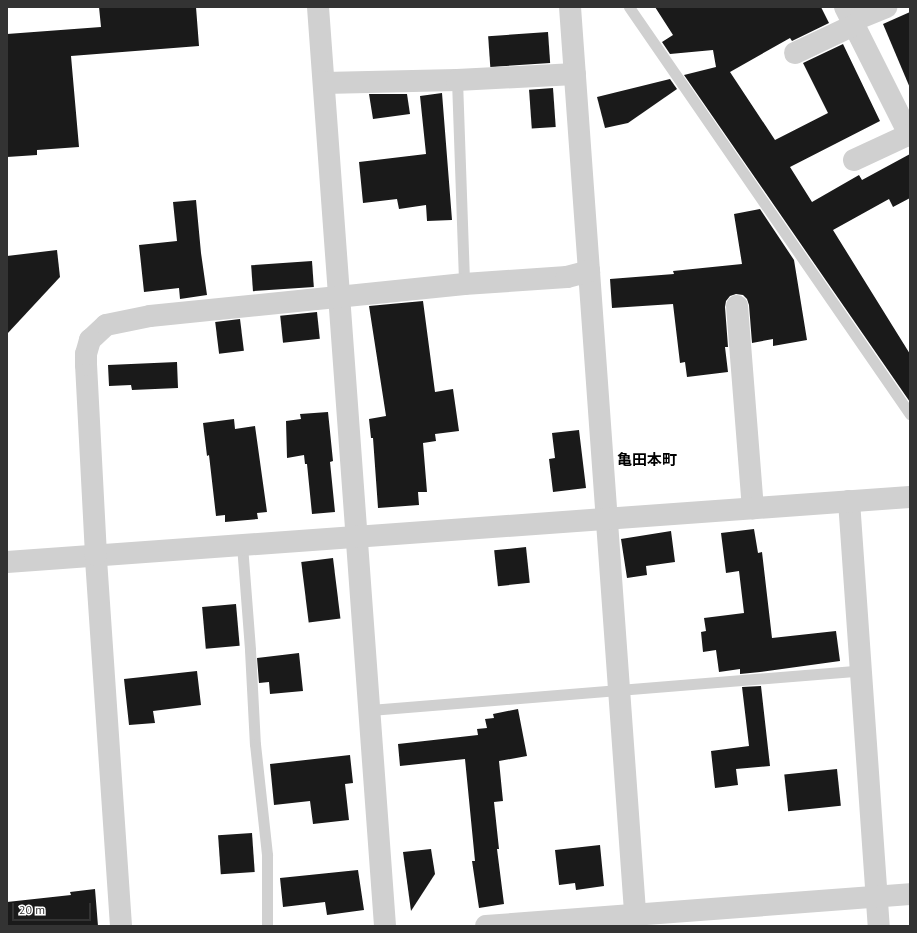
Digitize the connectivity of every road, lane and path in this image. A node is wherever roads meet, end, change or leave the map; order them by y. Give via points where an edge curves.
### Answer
1 (318, 7) edge
2 (570, 7) edge
3 (629, 7) edge
4 (886, 7) edge
5 (850, 17) edge
6 (795, 53) dead end
7 (575, 74) junction
8 (457, 80) junction
9 (324, 83) junction
10 (910, 135) edge
11 (854, 160) dead end
12 (589, 271) junction
13 (464, 284) junction
14 (338, 298) junction
15 (737, 306) dead end
16 (910, 415) edge
17 (910, 497) edge
18 (849, 501) junction
19 (753, 508) junction
20 (606, 518) junction
21 (357, 537) junction
22 (242, 545) junction
23 (96, 555) junction
24 (7, 562) edge
25 (860, 671) junction
26 (618, 690) junction
27 (370, 710) junction
28 (910, 894) edge
29 (877, 896) junction
30 (635, 921) edge
31 (121, 926) edge
32 (267, 926) edge
33 (385, 926) edge
34 (486, 926) edge
35 (879, 926) edge

1 - 9 street
2 - 7 street
3 - 16 lane
4 - 5 street
5 - 6 street
5 - 10 street
7 - 8 street
7 - 12 street
8 - 9 street
8 - 13 lane
9 - 14 street
10 - 11 street
12 - 13 street via 568,277
12 - 20 street
13 - 14 street
14 - 21 street
14 - 23 street via 150,316 106,325 90,340 86,365
15 - 19 street
17 - 18 street
18 - 19 street
18 - 25 street
19 - 20 street
20 - 21 street
20 - 26 street
21 - 22 street
21 - 27 street
22 - 23 street
22 - 32 lane via 254,744 267,855
23 - 24 street
23 - 31 street
25 - 26 lane
25 - 29 street
26 - 27 lane
26 - 30 street
27 - 33 street
28 - 29 street
29 - 30 street
29 - 35 street
30 - 34 street

